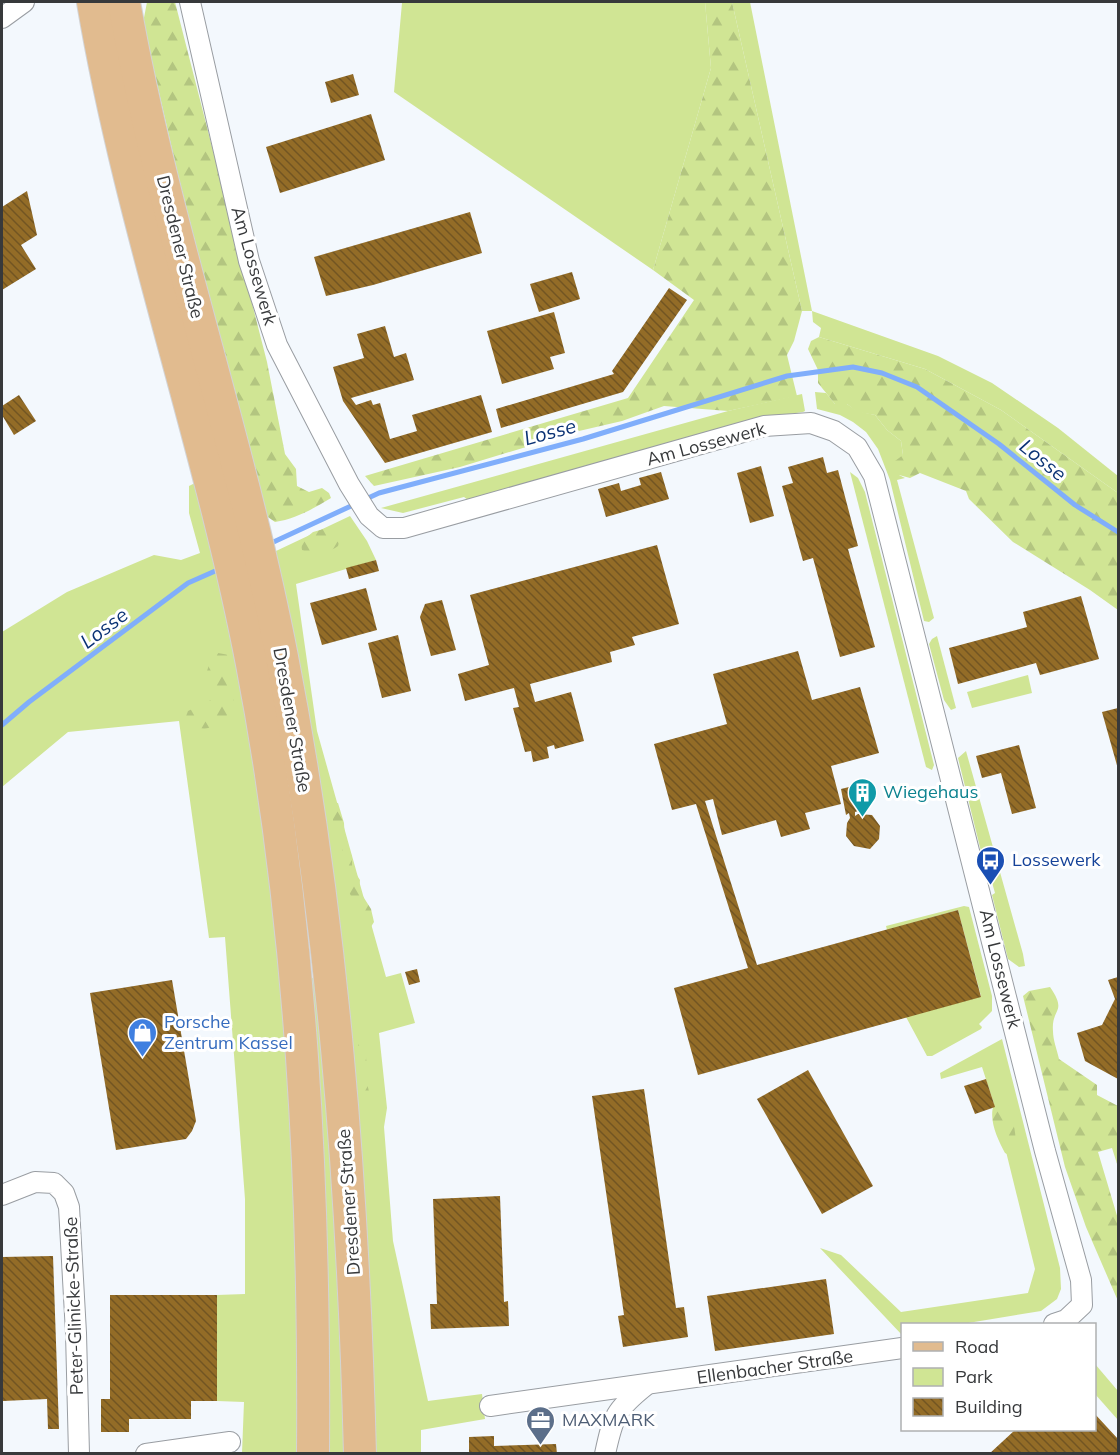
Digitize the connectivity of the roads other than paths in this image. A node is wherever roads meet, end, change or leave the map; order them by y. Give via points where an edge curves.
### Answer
1 (24, 2) edge
2 (93, 2) edge
3 (124, 2) edge
4 (190, 2) edge
5 (2, 18) edge
6 (2, 1194) edge
7 (1057, 1323) edge
8 (901, 1348) edge
9 (648, 1384) junction
10 (490, 1406) dead end
11 (230, 1442) dead end
12 (79, 1454) edge
13 (146, 1454) edge
14 (313, 1454) edge
15 (360, 1454) edge
16 (605, 1454) edge

1 - 5 street
2 - 14 main road, Dresdener Straße via 130,178 236,585 270,764 298,1006 313,1273
3 - 15 main road, Dresdener Straße via 163,179 265,573 300,759 326,939 349,1195
4 - 7 street, Am Lossewerk via 252,271 277,345 349,483 369,516 383,528 404,528 764,426 811,423 834,431 857,447 874,476 1081,1280 1082,1305
6 - 12 street, Peter-Glinicke-Straße via 35,1182 54,1183 64,1193 69,1207
8 - 9 street, Ellenbacher Straße
9 - 10 street, Ellenbacher Straße
9 - 16 street via 626,1401 612,1421
11 - 13 street

